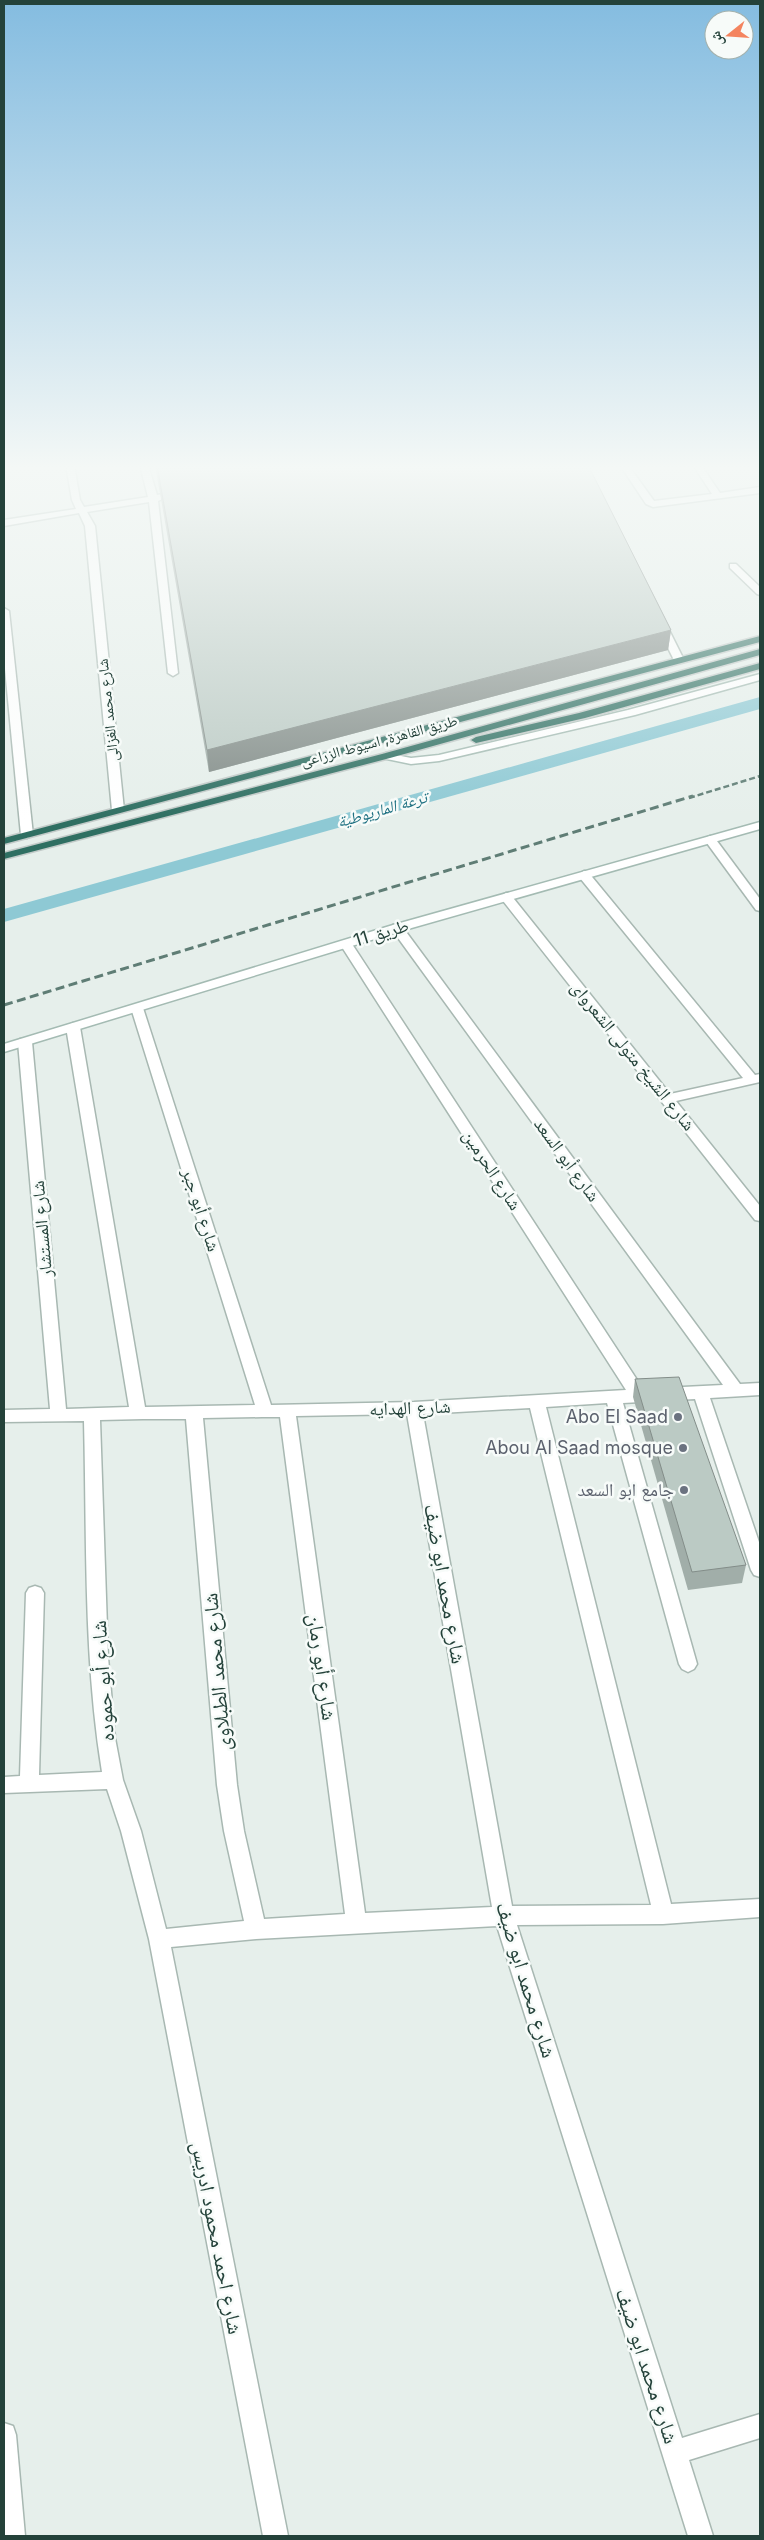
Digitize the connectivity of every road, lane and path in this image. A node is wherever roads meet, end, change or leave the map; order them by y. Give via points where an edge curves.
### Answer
1 (96, 584) edge
2 (163, 584) edge
3 (4, 611) edge
4 (657, 616) edge
5 (760, 639) edge
6 (760, 652) edge
7 (679, 660) junction
8 (760, 666) edge
9 (173, 673) dead end
10 (760, 677) edge
11 (441, 740) junction
12 (386, 756) junction
13 (118, 810) junction
14 (760, 825) edge
15 (27, 835) junction
16 (710, 839) junction
17 (4, 841) edge
18 (4, 856) edge
19 (584, 875) junction
20 (506, 897) junction
21 (760, 907) edge
22 (397, 928) junction
23 (346, 944) junction
24 (137, 1008) junction
25 (73, 1027) junction
26 (25, 1042) junction
27 (4, 1048) edge
28 (756, 1079) edge
29 (667, 1099) junction
30 (760, 1216) edge
31 (760, 1390) edge
32 (736, 1391) junction
33 (701, 1394) junction
34 (639, 1397) junction
35 (614, 1398) junction
36 (536, 1402) junction
37 (414, 1408) junction
38 (287, 1411) junction
39 (265, 1412) junction
40 (194, 1413) junction
41 (138, 1415) junction
42 (4, 1416) edge
43 (59, 1416) junction
44 (92, 1416) junction
45 (760, 1570) edge
46 (35, 1593) dead end
47 (688, 1664) dead end
48 (113, 1780) junction
49 (29, 1784) junction
50 (4, 1786) edge
51 (760, 1908) edge
52 (663, 1914) junction
53 (504, 1916) junction
54 (356, 1923) junction
55 (256, 1928) junction
56 (159, 1939) junction
57 (760, 2426) edge
58 (4, 2435) edge
59 (674, 2453) junction
60 (13, 2536) edge
61 (274, 2536) edge
62 (701, 2536) edge

1 - 13 street, شارع محمد الغزالى
2 - 9 street
3 - 15 street
4 - 7 street
5 - 7 highway, طريق القاهرة, اسيوط الزراعى
6 - 11 highway, طريق القاهرة, اسيوط الزراعى
7 - 13 highway, طريق القاهرة, اسيوط الزراعى
8 - 11 highway via 619,706 479,740
10 - 12 street via 631,713 449,756 417,761
11 - 12 highway, طريق القاهرة, اسيوط الزراعى
12 - 18 highway, طريق القاهرة, اسيوط الزراعى
13 - 15 highway, طريق القاهرة, اسيوط الزراعى
14 - 16 street, طريق 11
15 - 17 highway, طريق القاهرة, اسيوط الزراعى
16 - 19 street, طريق 11
16 - 21 street
19 - 20 street, طريق 11
19 - 28 street
20 - 22 street, طريق 11
20 - 29 street, شارع الشيخ متولى الشعرواى
22 - 23 street, طريق 11
22 - 32 street, شارع أبو السعد
23 - 24 street, طريق 11
23 - 34 street, شارع الحرمين
24 - 25 street, طريق 11
24 - 39 street, شارع أبو جبر
25 - 26 street, طريق 11
25 - 41 street
26 - 27 street, طريق 11
26 - 43 street, شارع المستشار
28 - 29 street
29 - 30 street, شارع الشيخ متولى الشعرواى
31 - 32 street, شارع الهدايه
32 - 33 street, شارع الهدايه
33 - 34 street, شارع الهدايه
33 - 45 street
34 - 35 street, شارع الهدايه
35 - 36 street, شارع الهدايه
35 - 47 street
36 - 37 street, شارع الهدايه
36 - 52 street
37 - 38 street, شارع الهدايه
37 - 53 street, شارع محمد ابو ضيف
38 - 39 street, شارع الهدايه
38 - 54 street, شارع أبو رمان
39 - 40 street, شارع الهدايه
40 - 41 street, شارع الهدايه
40 - 55 street, شارع محمد الطبلاوى via 227,1785
41 - 44 street, شارع الهدايه
42 - 43 street, شارع الهدايه
43 - 44 street, شارع الهدايه
44 - 48 street, شارع أبو حموده via 99,1657
46 - 49 street
48 - 49 street
48 - 56 street, شارع أبو حموده
49 - 50 street
51 - 52 street
52 - 53 street
53 - 54 street
53 - 59 street, شارع محمد ابو ضيف
54 - 55 street
55 - 56 street
56 - 61 street, شارع احمد محمود ادريس
57 - 59 street
58 - 60 street
59 - 62 street, شارع محمد ابو ضيف

